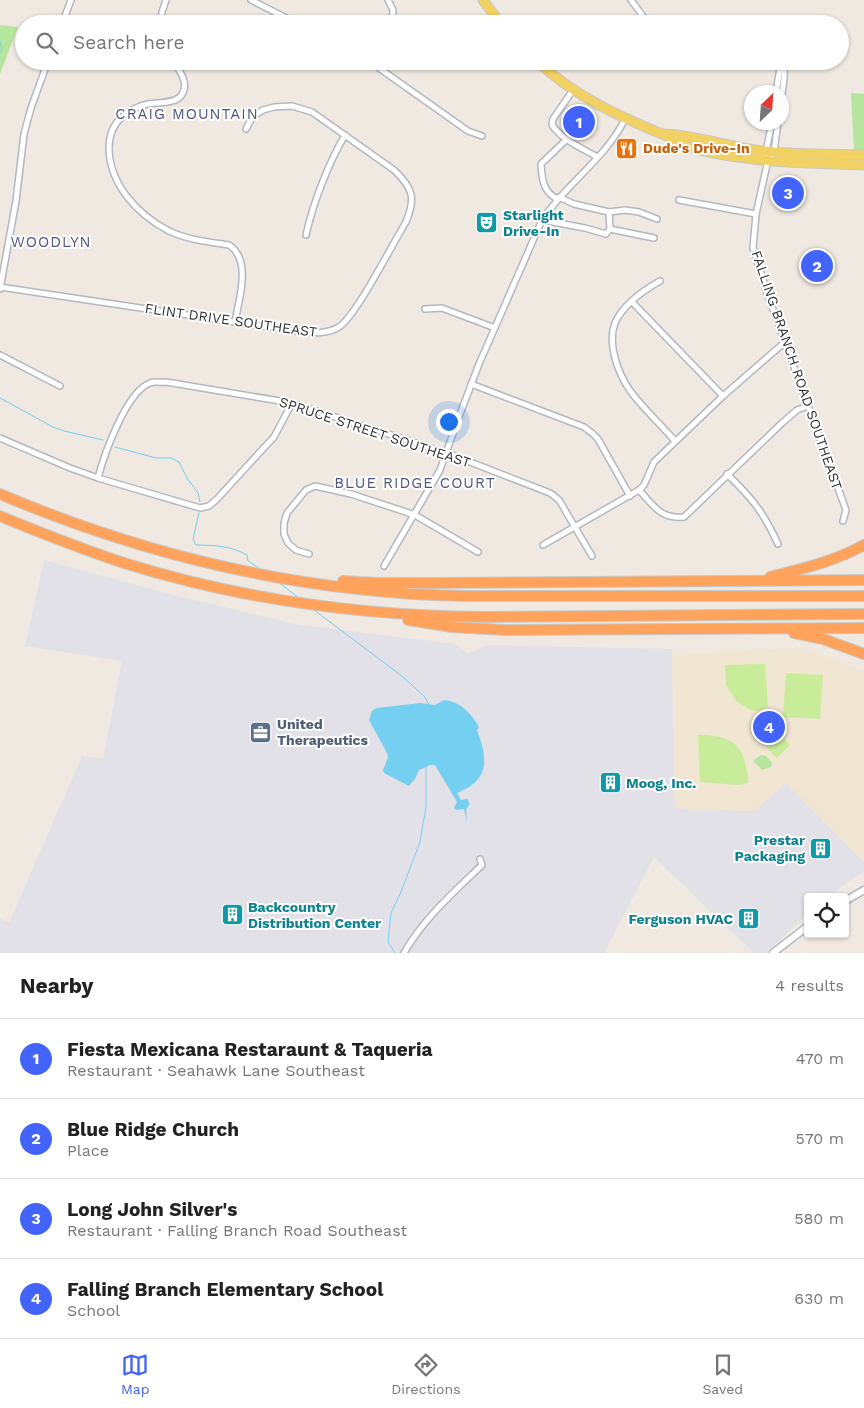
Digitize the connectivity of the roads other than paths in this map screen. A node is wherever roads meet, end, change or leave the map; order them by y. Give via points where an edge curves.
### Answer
1 (71, 0) edge
2 (166, 0) edge
3 (251, 0) edge
4 (388, 0) edge
5 (483, 0) edge
6 (631, 0) edge
7 (65, 15) edge
8 (162, 15) edge
9 (280, 15) edge
10 (393, 15) edge
11 (494, 15) edge
12 (642, 15) edge
13 (45, 70) edge
14 (178, 70) edge
15 (382, 70) edge
16 (548, 70) edge
17 (780, 70) edge
18 (784, 70) edge
19 (777, 85) edge
20 (783, 85) edge
21 (573, 90) junction
22 (625, 119) junction
23 (246, 129) dead end
24 (772, 130) edge
25 (776, 130) edge
26 (345, 135) junction
27 (482, 136) dead end
28 (567, 139) junction
29 (770, 155) junction
30 (864, 156) edge
31 (596, 157) junction
32 (864, 165) edge
33 (558, 198) junction
34 (679, 200) dead end
35 (608, 212) junction
36 (756, 214) junction
37 (657, 219) dead end
38 (542, 220) junction
39 (610, 229) junction
40 (306, 235) dead end
41 (654, 238) dead end
42 (660, 280) dead end
43 (0, 288) edge
44 (632, 302) junction
45 (425, 309) dead end
46 (235, 322) junction
47 (495, 328) junction
48 (785, 342) junction
49 (0, 356) edge
50 (471, 384) junction
51 (60, 386) dead end
52 (722, 396) junction
53 (292, 403) junction
54 (808, 406) junction
55 (0, 438) edge
56 (675, 441) junction
57 (447, 453) junction
58 (728, 474) junction
59 (98, 478) junction
60 (639, 490) junction
61 (0, 494) edge
62 (630, 496) junction
63 (415, 515) junction
64 (0, 516) edge
65 (843, 521) dead end
66 (575, 528) junction
67 (778, 544) dead end
68 (543, 545) dead end
69 (864, 545) edge
70 (478, 552) dead end
71 (164, 553) junction
72 (309, 554) dead end
73 (592, 556) dead end
74 (384, 566) dead end
75 (864, 580) edge
76 (752, 581) junction
77 (864, 596) edge
78 (358, 611) junction
79 (864, 614) edge
80 (864, 628) edge
81 (764, 629) junction
82 (864, 654) edge
83 (480, 859) dead end
84 (864, 890) edge
85 (849, 899) edge
86 (804, 929) edge
87 (404, 953) edge
88 (773, 953) edge

1 - 7 street
2 - 8 street
3 - 9 street
4 - 10 street
5 - 11 main road
6 - 12 street
13 - 43 street via 24,134
14 - 46 street via 185,81 180,96 173,101 138,107 121,118 114,126 109,158 120,187 144,215 181,236 229,245 239,254 243,266
15 - 27 street via 468,131
16 - 21 main road
17 - 19 street
18 - 20 street
21 - 22 main road
21 - 28 street via 552,125
22 - 29 main road via 664,134
22 - 31 street
23 - 26 street, FLINT DRIVE SOUTHEAST via 254,116 263,110 292,106 312,112
24 - 29 street
25 - 29 street
26 - 40 street via 329,167
26 - 46 street, FLINT DRIVE SOUTHEAST via 405,180 413,199 406,222 365,292 345,322 324,334
28 - 31 street
28 - 33 street via 541,164 545,189
29 - 30 main road
29 - 32 main road
29 - 36 street, FALLING BRANCH ROAD SOUTHEAST
31 - 33 street
33 - 35 street
33 - 38 street
34 - 36 street
35 - 37 street via 625,210
35 - 39 street
36 - 48 street, FALLING BRANCH ROAD SOUTHEAST via 752,238 755,258
38 - 39 street via 606,234
38 - 47 street
39 - 41 street
42 - 44 street
43 - 46 street, FLINT DRIVE SOUTHEAST
44 - 52 street
44 - 56 street via 622,310 612,332 618,367 631,391
45 - 47 street via 442,308
47 - 50 street
48 - 52 street
48 - 54 street, FALLING BRANCH ROAD SOUTHEAST
49 - 51 street
50 - 57 street
50 - 62 street via 592,433
52 - 56 street
53 - 57 street, SPRUCE STREET SOUTHEAST
53 - 59 street via 274,437 209,506 192,507
53 - 59 street, SPRUCE STREET SOUTHEAST via 166,382 150,383 138,392 115,429
54 - 58 street via 797,410
54 - 65 street, FALLING BRANCH ROAD SOUTHEAST via 846,510
55 - 59 street
56 - 60 street via 654,462
57 - 63 street
57 - 66 street, SPRUCE STREET SOUTHEAST via 550,493
58 - 60 street via 684,517 672,518 660,513
58 - 67 street via 763,513
60 - 62 street
61 - 71 highway via 81,526
62 - 66 street
63 - 70 street
63 - 72 street via 315,486 306,490 287,513 284,522 288,543
63 - 74 street
64 - 78 highway via 90,551 185,580 258,596
66 - 68 street
66 - 73 street, SPRUCE STREET SOUTHEAST
69 - 76 highway via 820,565
71 - 76 highway via 352,582
71 - 77 highway via 314,584 422,595
75 - 76 highway
78 - 79 highway via 487,617
78 - 81 highway via 437,625 504,630
80 - 81 highway
81 - 82 highway via 822,639
83 - 87 street via 482,865 415,934
84 - 85 street
86 - 88 street

